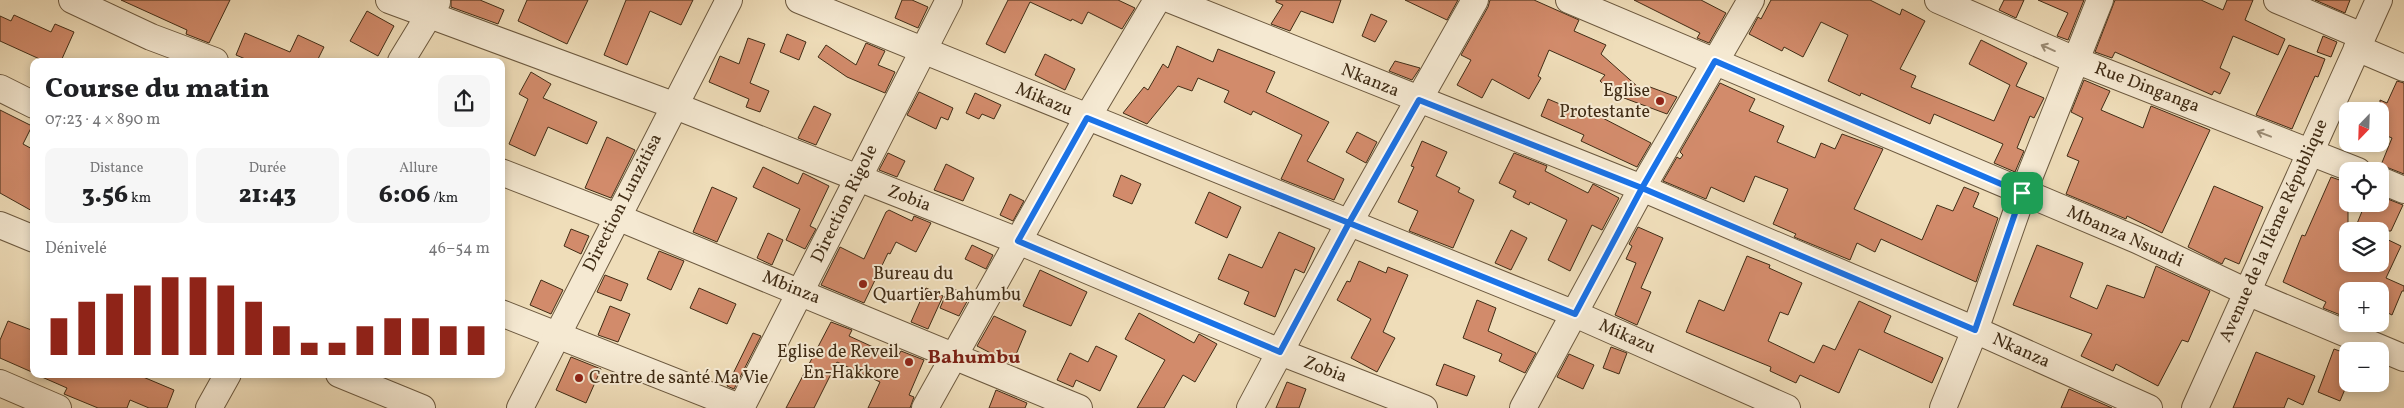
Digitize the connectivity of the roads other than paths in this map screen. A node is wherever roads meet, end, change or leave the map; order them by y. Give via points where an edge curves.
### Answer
1 (72, 0) edge
2 (389, 0) edge
3 (729, 0) edge
4 (799, 0) edge
5 (948, 0) edge
6 (1158, 0) edge
7 (1171, 0) edge
8 (1476, 0) edge
9 (1569, 0) edge
10 (1751, 0) edge
11 (1938, 0) edge
12 (2100, 0) edge
13 (2277, 0) edge
14 (2379, 0) edge
15 (433, 8) edge
16 (2359, 42) junction
17 (923, 49) junction
18 (207, 58) edge
19 (403, 58) edge
20 (2075, 60) junction
21 (1715, 61) junction
22 (2404, 68) edge
23 (0, 88) edge
24 (1419, 100) junction
25 (30, 103) edge
26 (674, 105) junction
27 (1087, 118) junction
28 (2309, 152) junction
29 (2339, 164) edge
30 (505, 174) edge
31 (857, 178) junction
32 (2389, 184) edge
33 (1642, 188) junction
34 (2404, 190) edge
35 (2022, 193) junction
36 (617, 217) junction
37 (1349, 223) junction
38 (0, 225) edge
39 (30, 237) edge
40 (1018, 241) junction
41 (801, 292) junction
42 (2247, 292) junction
43 (1575, 314) junction
44 (505, 315) edge
45 (1975, 330) junction
46 (556, 336) junction
47 (1280, 352) junction
48 (954, 355) junction
49 (2404, 358) edge
50 (226, 378) edge
51 (349, 378) edge
52 (0, 383) edge
53 (58, 408) edge
54 (209, 408) edge
55 (422, 408) edge
56 (520, 408) edge
57 (741, 408) edge
58 (925, 408) edge
59 (1079, 408) edge
60 (1250, 408) edge
61 (1424, 408) edge
62 (1524, 408) edge
63 (1787, 408) edge
64 (1943, 408) edge
65 (2149, 408) edge
66 (2195, 408) edge

1 - 18 street via 151,37
2 - 15 street, Zobia
3 - 26 street, Direction Lunzitisa
4 - 17 street, Mikazu
5 - 17 street, Direction Rigole
6 - 27 street
7 - 24 street, Nkanza
8 - 24 street
9 - 21 street, Mbanza Nsundi
10 - 21 street
20 -> 11 street, Rue Dinganga
12 - 20 street
13 - 16 street
14 - 16 street, Avenue de la IIème République
15 - 19 street
15 - 26 street, Zobia
16 - 22 street
16 - 28 street, Avenue de la IIème République
17 - 27 street, Mikazu
17 - 31 street, Direction Rigole
28 -> 20 street, Rue Dinganga
20 - 35 street
21 - 33 street
21 - 35 street, Mbanza Nsundi
23 - 25 street
24 - 33 street, Nkanza
24 - 37 street
26 - 31 street, Zobia
26 - 36 street, Direction Lunzitisa
27 - 37 street, Mikazu
27 - 40 street
28 - 29 street, Rue Dinganga
28 - 42 street, Avenue de la IIème République
30 - 36 street, Mbinza
31 - 40 street, Zobia
31 - 41 street, Direction Rigole
32 - 34 street
33 - 43 street
33 - 45 street, Nkanza
35 - 42 street, Mbanza Nsundi via 2137,240
35 - 45 street
36 - 41 street, Mbinza
36 - 46 street, Direction Lunzitisa
37 - 43 street, Mikazu
37 - 47 street
38 - 39 street
40 - 47 street, Zobia
40 - 48 street
41 - 48 street, Mbinza
41 - 57 street, Direction Rigole
42 - 49 street, Mbanza Nsundi
42 - 66 street, Avenue de la IIème République
43 - 62 street
43 - 63 street, Mikazu
44 - 46 street
45 - 64 street
45 - 65 street, Nkanza
46 - 56 street, Direction Lunzitisa
46 - 57 street
47 - 60 street
47 - 61 street, Zobia
48 - 58 street
48 - 59 street, Mbinza
50 - 54 street
51 - 55 street
52 - 53 street

